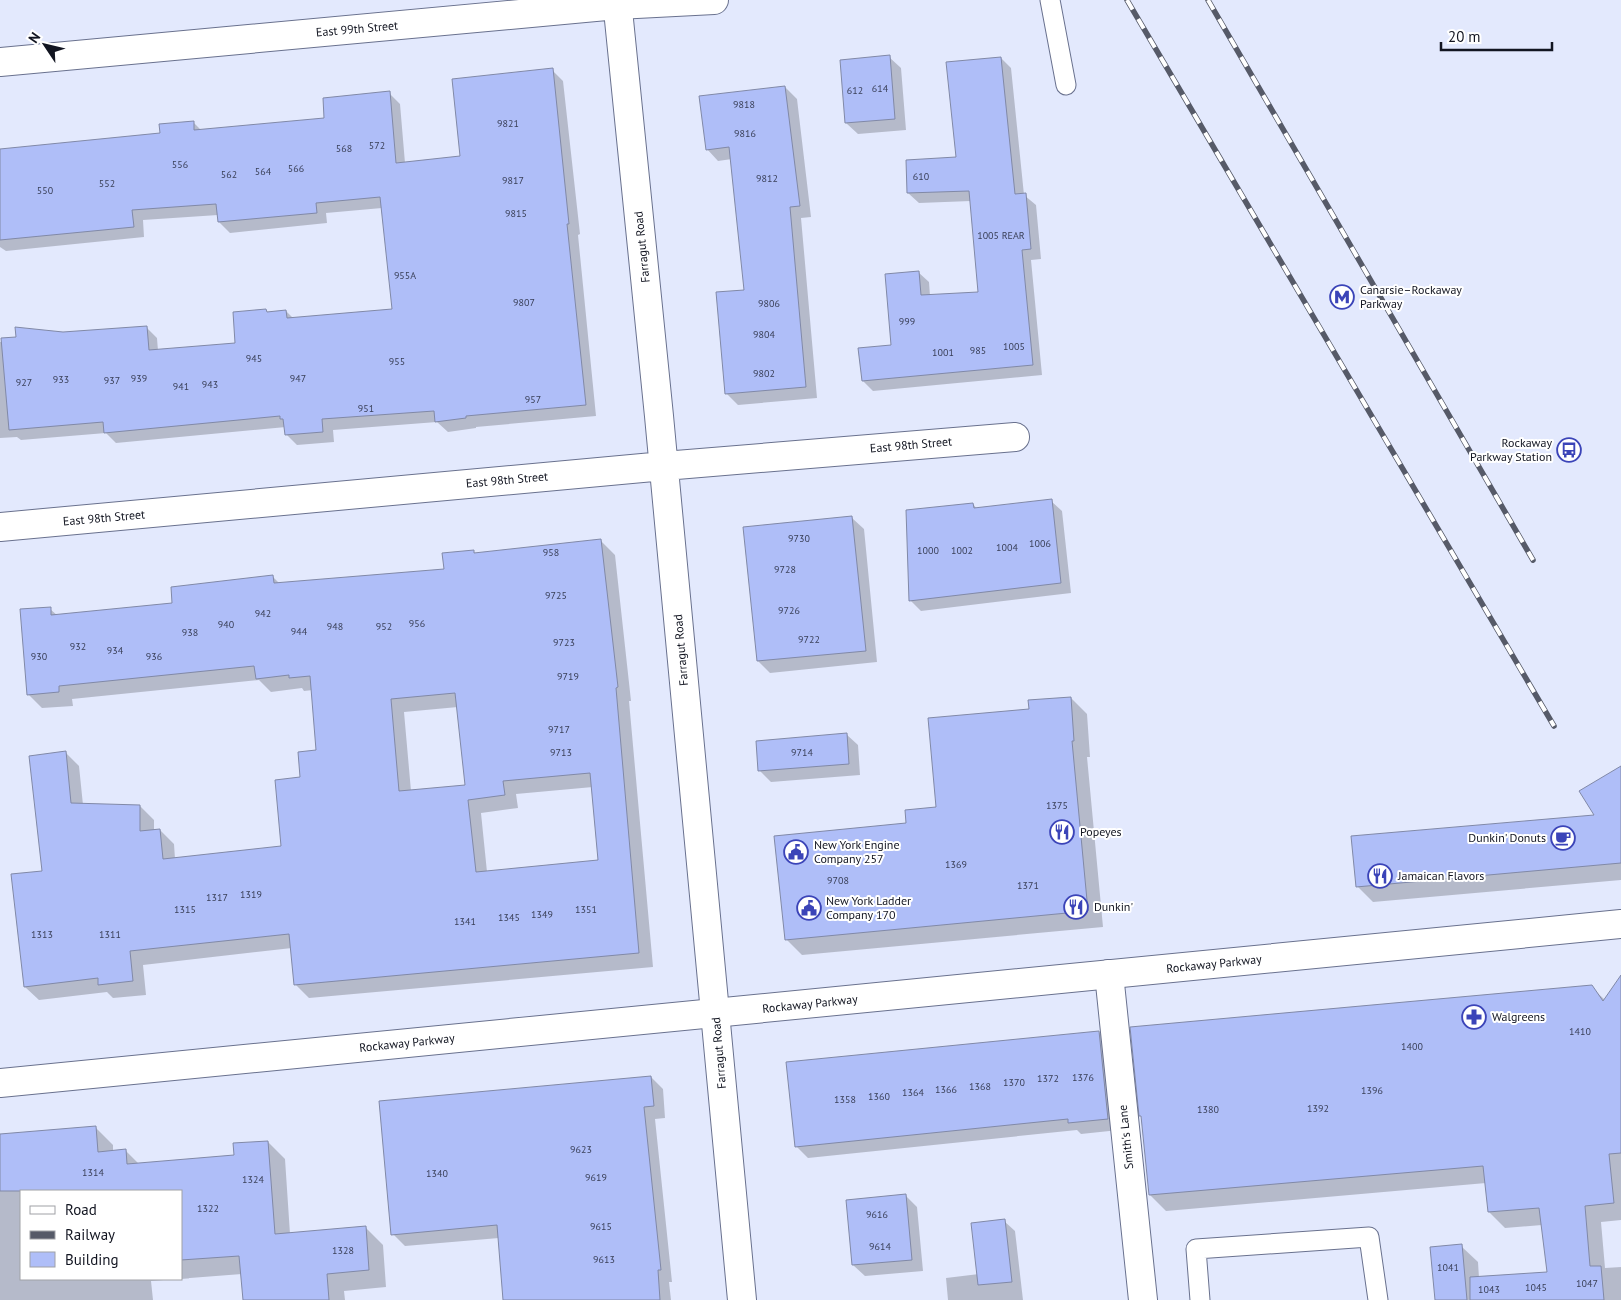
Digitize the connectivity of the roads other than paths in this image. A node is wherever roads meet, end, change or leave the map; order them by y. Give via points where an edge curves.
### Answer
1 (714, 0) edge
2 (1050, 0) edge
3 (617, 2) edge
4 (0, 62) edge
5 (1066, 85) dead end
6 (1015, 437) dead end
7 (664, 466) junction
8 (0, 527) edge
9 (1621, 924) edge
10 (1109, 974) junction
11 (715, 1013) junction
12 (0, 1084) edge
13 (742, 1300) edge
14 (1143, 1300) edge
15 (1200, 1300) edge
16 (1378, 1300) edge

1 - 3 street, East 99th Street
2 - 5 lane
3 - 4 street, East 99th Street
3 - 7 street, Farragut Road
6 - 7 street, East 98th Street
7 - 8 street, East 98th Street
7 - 11 street, Farragut Road
9 - 10 street, Rockaway Parkway
10 - 11 street, Rockaway Parkway
10 - 14 street, Smith's Lane
11 - 12 street, Rockaway Parkway
11 - 13 street, Farragut Road
15 - 16 lane via 1196,1249 1369,1237

